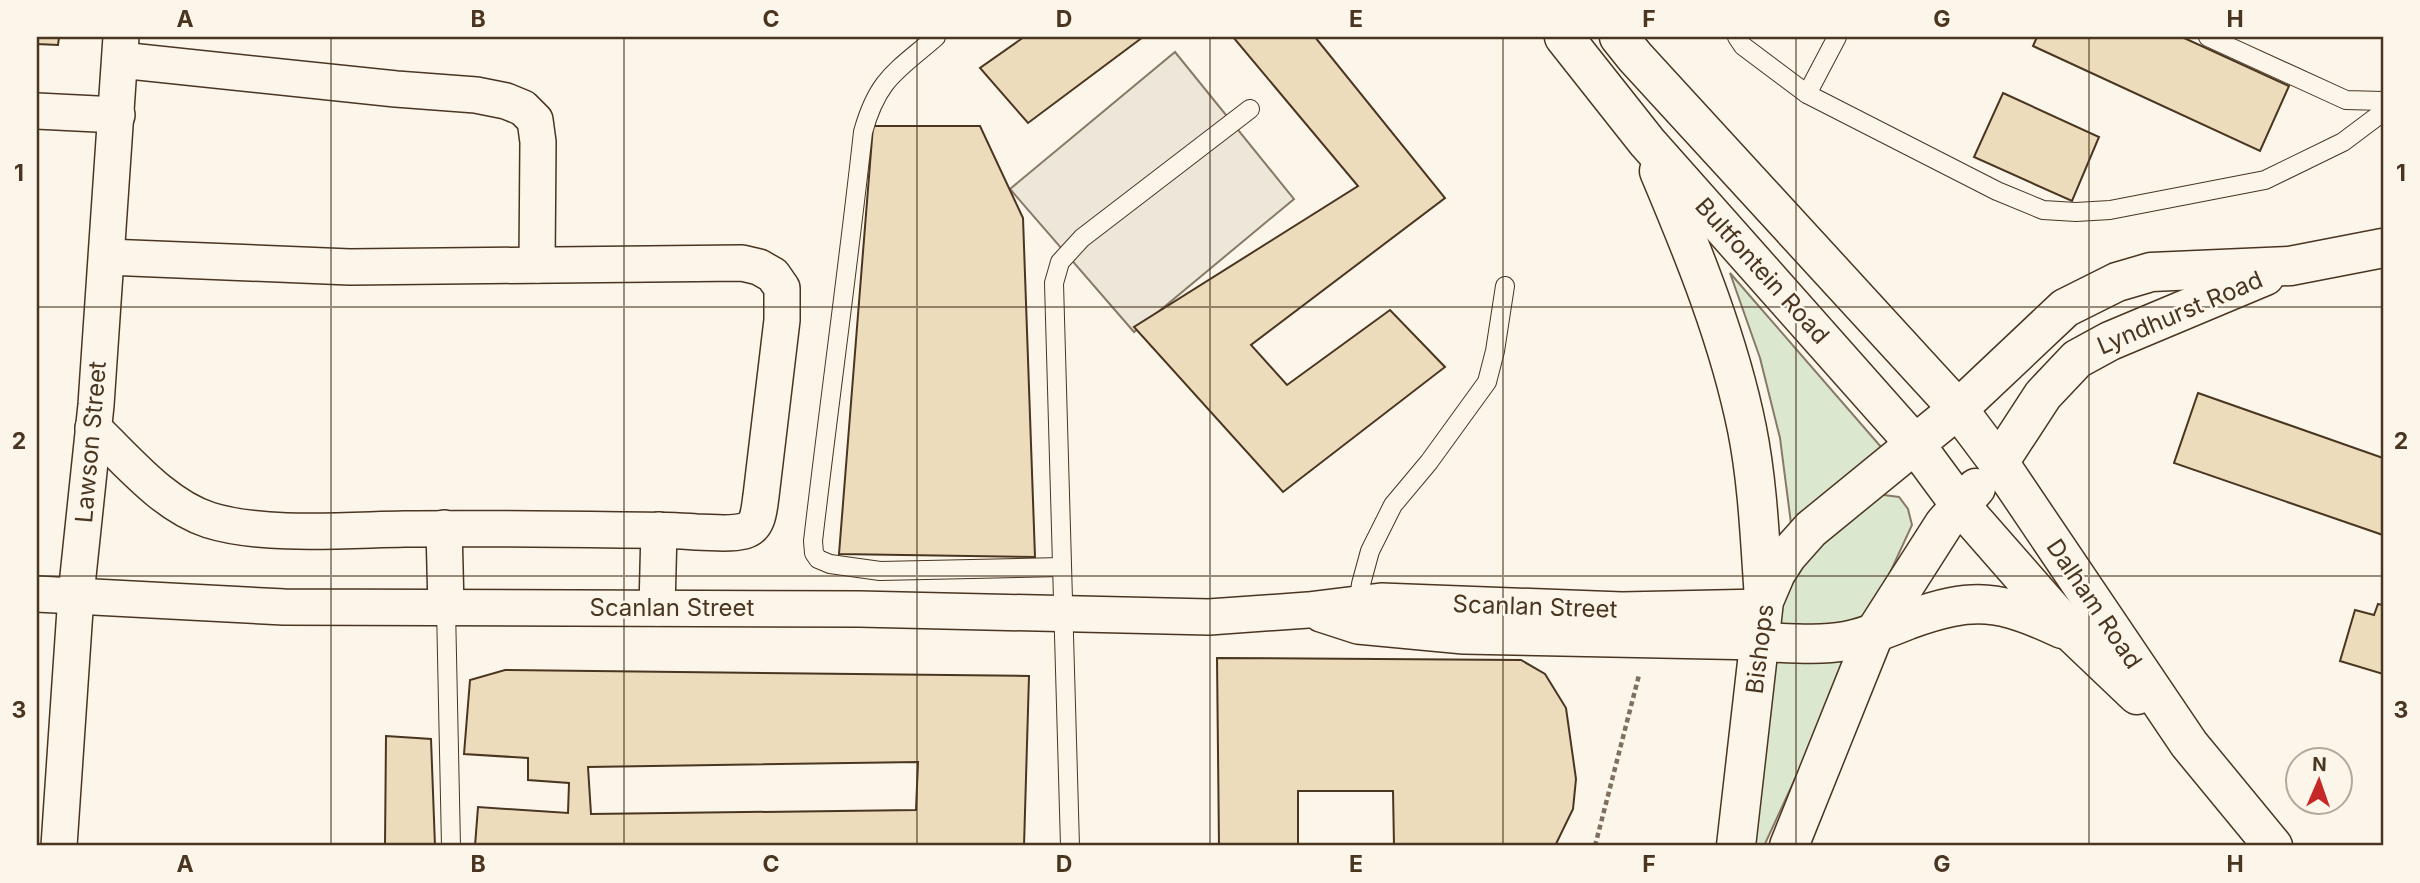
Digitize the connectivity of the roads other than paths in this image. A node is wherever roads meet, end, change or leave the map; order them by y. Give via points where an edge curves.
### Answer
1 (936, 37) edge
2 (1564, 37) edge
3 (1619, 37) edge
4 (1737, 37) edge
5 (1837, 37) edge
6 (2208, 37) edge
7 (120, 48) edge
8 (1807, 94) junction
9 (2383, 101) edge
10 (1250, 109) dead end
11 (37, 111) edge
12 (2383, 112) edge
13 (117, 115) junction
14 (1647, 142) junction
15 (2383, 248) edge
16 (107, 257) junction
17 (537, 265) junction
18 (2290, 266) junction
19 (1504, 286) dead end
20 (1958, 409) junction
21 (93, 428) junction
22 (1915, 444) junction
23 (1998, 464) junction
24 (1960, 505) junction
25 (444, 528) junction
26 (659, 530) junction
27 (1062, 567) junction
28 (37, 594) edge
29 (76, 595) junction
30 (446, 608) junction
31 (657, 608) junction
32 (1063, 614) junction
33 (1358, 615) junction
34 (1763, 617) junction
35 (1875, 632) junction
36 (2074, 635) junction
37 (2189, 744) junction
38 (59, 846) edge
39 (452, 846) edge
40 (1070, 846) edge
41 (1737, 846) edge
42 (1789, 846) edge
43 (2273, 846) edge

1 - 27 lane via 880,88 863,131 814,553 830,564 880,571
2 - 14 main road, Bultfontein Road
3 - 20 main road, Bultfontein Road
4 - 8 lane
5 - 8 lane
6 - 9 lane via 2346,100
7 - 13 street, Lawson Street
7 - 17 street via 396,89 476,95 523,108 535,120 538,142
8 - 12 lane via 1997,191 2043,210 2076,212 2152,203 2266,180 2343,142
10 - 27 lane via 1082,238 1059,262 1054,315
11 - 13 street
13 - 16 street, Lawson Street
14 - 22 main road, Bultfontein Road
14 - 34 main road via 1708,292 1747,428
15 - 18 main road, Lyndhurst Road
16 - 17 street via 350,267
16 - 21 street, Lawson Street
17 - 26 street via 742,263 773,275 782,289 758,517 746,531
18 - 20 main road, Lyndhurst Road via 2151,272 2117,282 2066,308
18 - 23 main road, Lyndhurst Road via 2077,359 2043,395
19 - 33 lane via 1487,382 1393,505 1370,551
20 - 22 main road, Bishops
20 - 23 main road, Bultfontein Road
21 - 25 street via 177,504 208,519 242,527 306,531
21 - 29 street, Lawson Street
22 - 24 main road, Bultfontein Road
22 - 34 main road, Bishops via 1811,528 1776,573
23 - 24 main road
23 - 37 main road, Dalham Road
24 - 35 main road
24 - 36 main road, Dalham Road
25 - 26 street
25 - 30 street
26 - 31 street
27 - 32 lane
28 - 29 street, Scanlan Street
29 - 30 street, Scanlan Street via 284,607
29 - 38 street, Lawson Street
30 - 31 street, Scanlan Street
30 - 39 lane
31 - 32 street, Scanlan Street
32 - 33 street, Scanlan Street via 1209,617 1308,610
32 - 40 lane
33 - 34 street, Scanlan Street via 1381,601
33 - 34 street, Scanlan Street via 1464,636 1648,640
34 - 35 main road via 1827,643
34 - 41 main road, Bishops
35 - 36 main road via 1964,604 2011,607
35 - 42 main road
36 - 37 main road, Dalham Road
37 - 43 main road, Dalham Road

